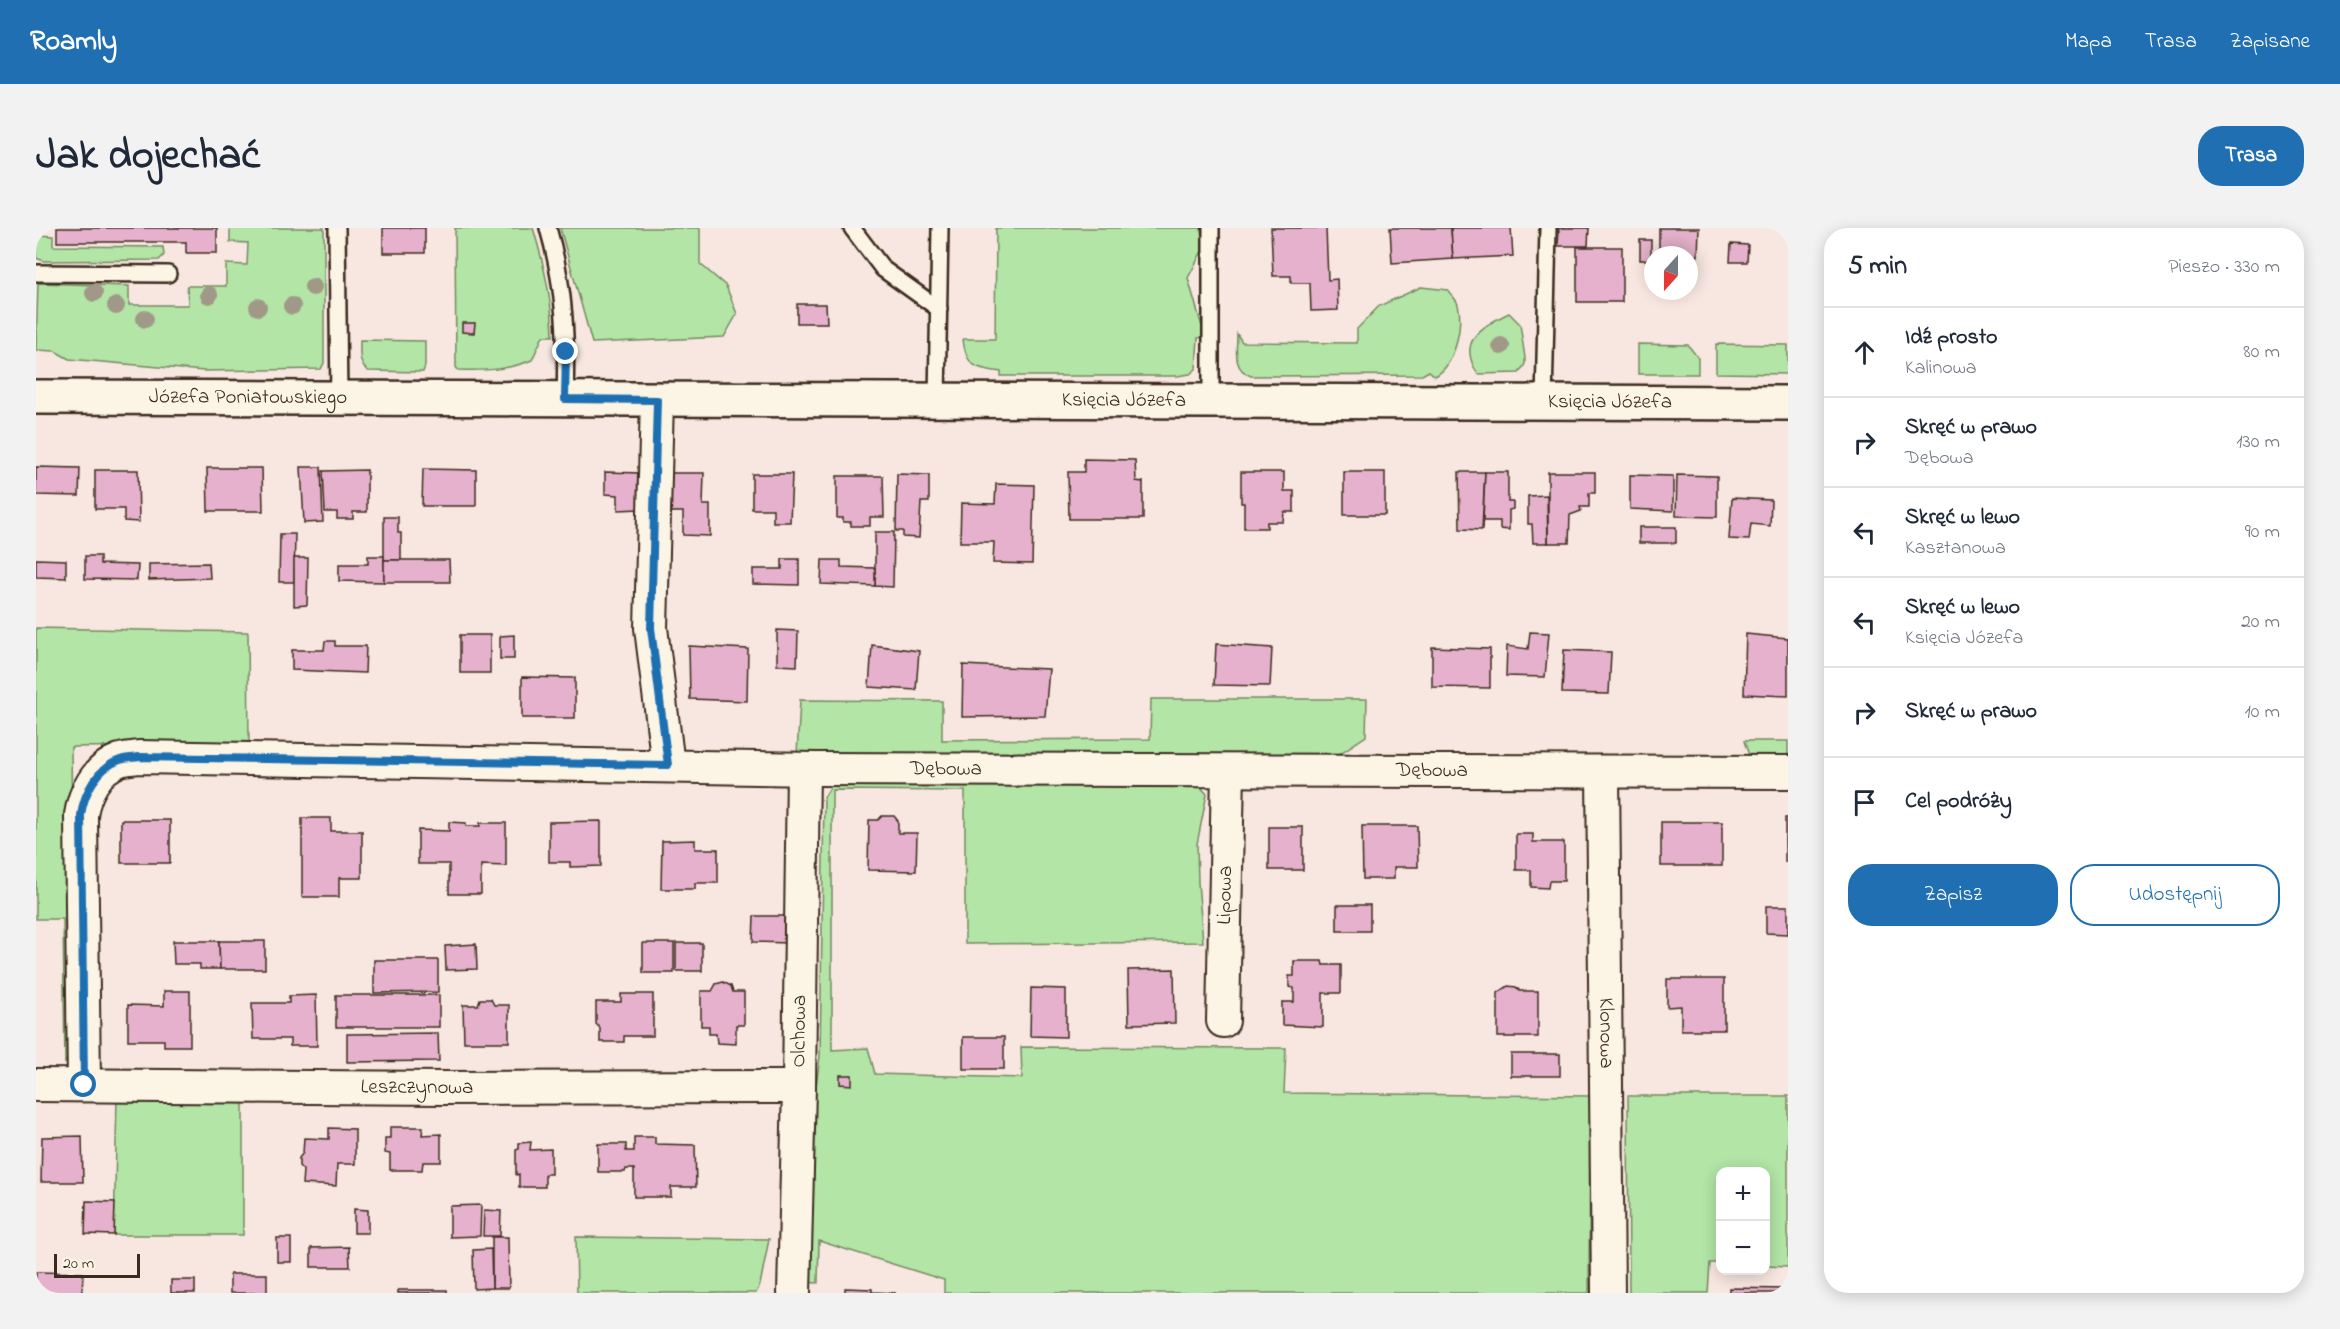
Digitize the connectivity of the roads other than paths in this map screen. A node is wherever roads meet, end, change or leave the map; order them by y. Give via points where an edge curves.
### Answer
1 (337, 228) edge
2 (548, 228) edge
3 (852, 228) edge
4 (940, 228) edge
5 (1211, 228) edge
6 (1548, 228) edge
7 (36, 273) edge
8 (168, 274) dead end
9 (939, 309) junction
10 (36, 398) edge
11 (339, 399) junction
12 (460, 399) joint
13 (565, 399) junction
14 (657, 400) junction
15 (937, 400) junction
16 (1211, 401) junction
17 (1544, 402) junction
18 (1788, 403) edge
19 (668, 765) junction
20 (803, 769) junction
21 (1228, 771) junction
22 (1603, 772) junction
23 (1788, 772) edge
24 (1223, 1021) dead end
25 (36, 1085) edge
26 (84, 1085) junction
27 (799, 1087) junction
28 (792, 1290) edge
29 (1608, 1293) edge

1 - 11 lane
2 - 13 lane via 562,289 567,344
3 - 9 lane via 883,270
4 - 9 lane
5 - 16 lane
6 - 17 lane
7 - 8 lane
9 - 15 lane
10 - 11 street, Józefa Poniatowskiego
11 - 12 street, Józefa Poniatowskiego
12 - 13 street, Księcia Józefa
13 - 14 street, Księcia Józefa
14 - 15 street, Księcia Józefa
14 - 19 street via 651,628
15 - 16 street, Księcia Józefa
16 - 17 street, Księcia Józefa
17 - 18 street, Księcia Józefa
19 - 20 street, Dębowa
19 - 26 street, Dębowa via 139,757 120,760 94,780 81,815
20 - 21 street, Dębowa
20 - 27 street, Olchowa
21 - 22 street, Dębowa
21 - 24 street, Lipowa
22 - 23 street, Dębowa
22 - 29 street, Klonowa
25 - 26 street, Leszczynowa
26 - 27 street, Leszczynowa
27 - 28 street, Olchowa

